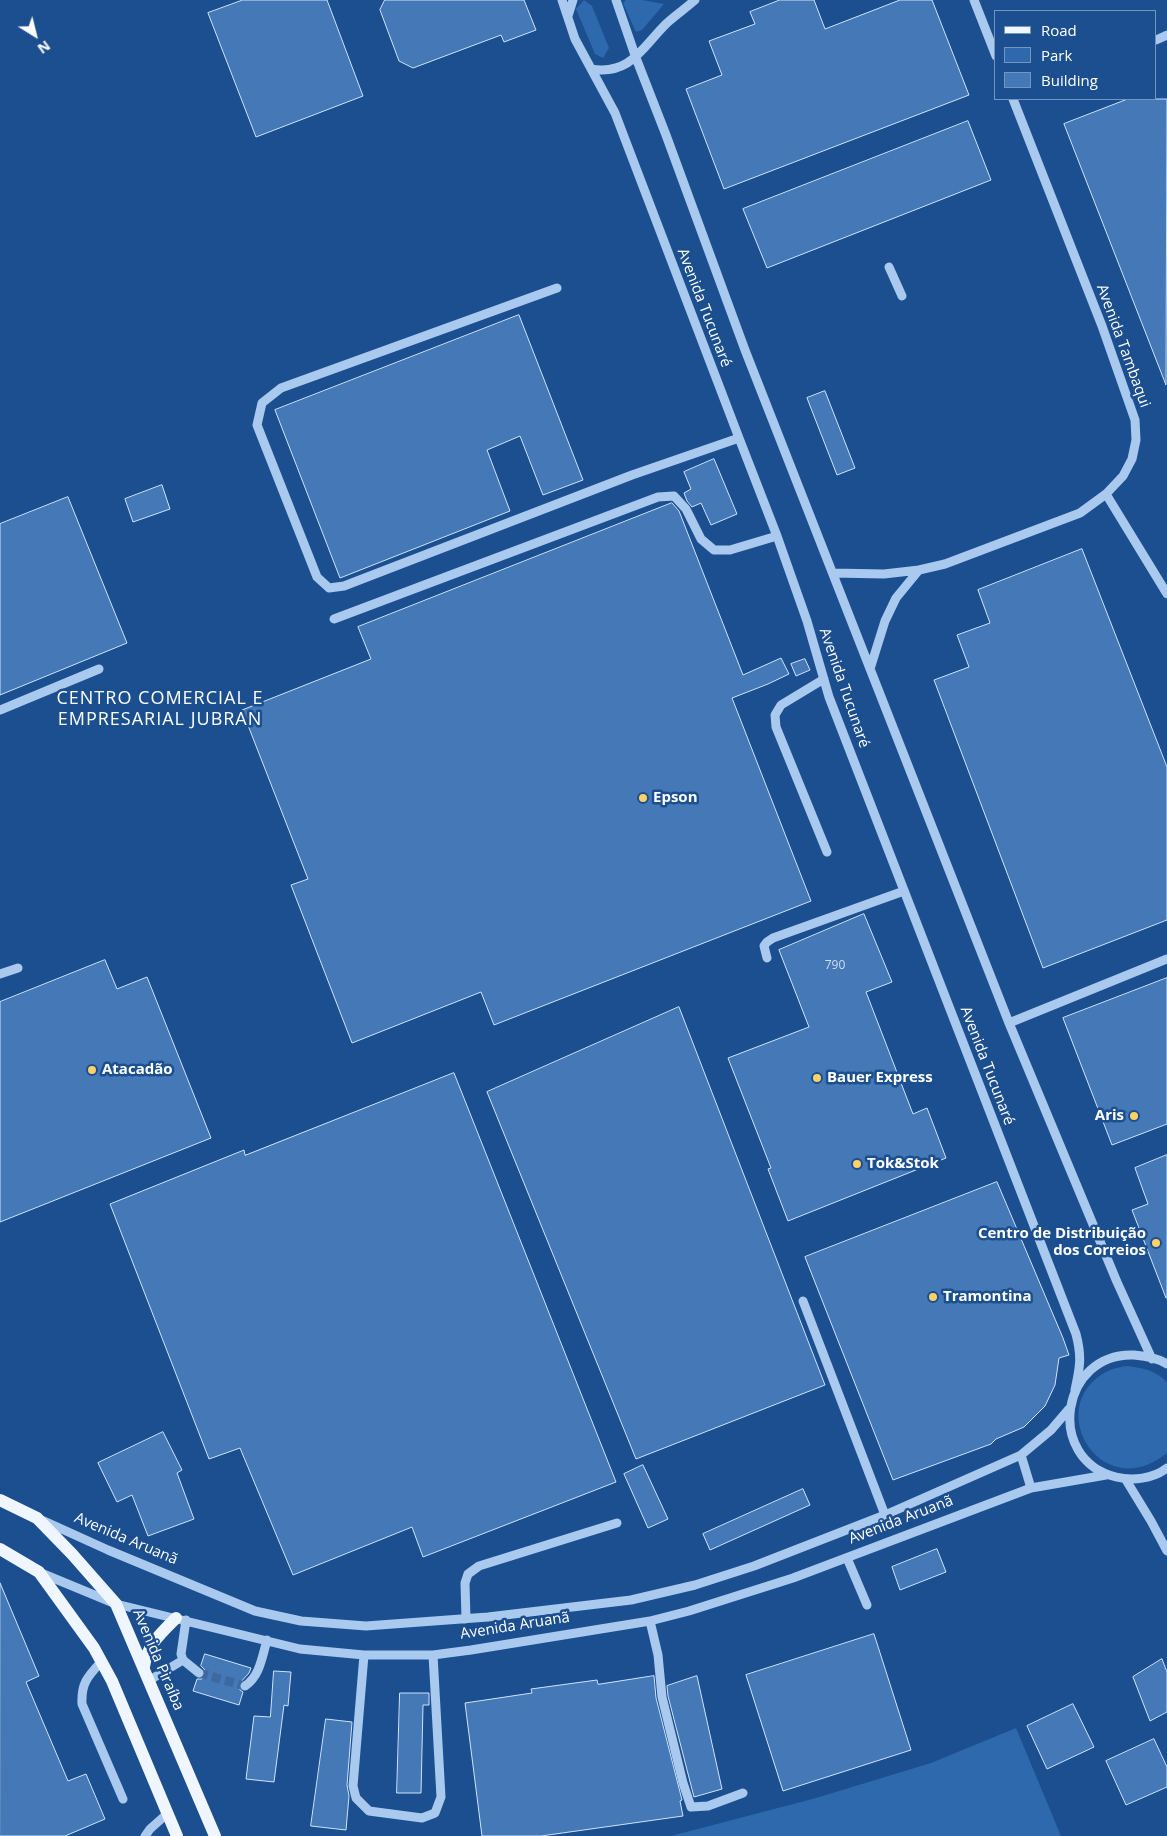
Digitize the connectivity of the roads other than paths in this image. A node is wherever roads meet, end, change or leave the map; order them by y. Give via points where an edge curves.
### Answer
1 (562, 0) edge
2 (574, 0) edge
3 (616, 0) edge
4 (695, 0) edge
5 (974, 0) edge
6 (568, 16) junction
7 (994, 51) edge
8 (636, 58) junction
9 (591, 69) junction
10 (1015, 100) edge
11 (890, 267) dead end
12 (557, 288) dead end
13 (902, 296) dead end
14 (738, 438) junction
15 (1106, 494) junction
16 (778, 536) junction
17 (919, 570) junction
18 (833, 573) junction
19 (1167, 594) edge
20 (334, 619) dead end
21 (99, 669) dead end
22 (870, 669) junction
23 (824, 679) junction
24 (0, 710) edge
25 (827, 852) dead end
26 (904, 891) junction
27 (767, 958) dead end
28 (1167, 959) edge
29 (18, 968) dead end
30 (0, 974) edge
31 (1009, 1022) junction
32 (803, 1301) dead end
33 (1152, 1359) junction
34 (1166, 1363) edge
35 (1075, 1390) junction
36 (1069, 1409) junction
37 (1020, 1455) junction
38 (1167, 1468) edge
39 (1106, 1475) junction
40 (1126, 1480) junction
41 (1030, 1488) junction
42 (0, 1500) edge
43 (885, 1515) junction
44 (37, 1518) junction
45 (617, 1523) dead end
46 (0, 1549) edge
47 (1167, 1551) edge
48 (847, 1558) junction
49 (38, 1572) junction
50 (116, 1604) junction
51 (868, 1605) dead end
52 (181, 1619) junction
53 (466, 1619) junction
54 (650, 1622) junction
55 (267, 1640) junction
56 (364, 1655) junction
57 (433, 1655) junction
58 (182, 1660) junction
59 (101, 1662) junction
60 (144, 1667) junction
61 (199, 1673) tunnel mouth
62 (150, 1680) junction
63 (245, 1686) dead end
64 (744, 1793) dead end
65 (123, 1799) dead end
66 (168, 1813) junction
67 (145, 1836) edge
68 (177, 1836) edge
69 (216, 1836) edge

1 - 6 street, Avenida Tucunaré
2 - 6 street
3 - 8 street, Avenida Tucunaré
4 - 8 street via 667,23
5 - 7 street
6 - 9 street, Avenida Tucunaré via 575,39
8 - 9 street via 613,69
8 - 18 street, Avenida Tucunaré via 745,350
9 - 14 street, Avenida Tucunaré via 615,113
10 - 15 street, Avenida Tambaqui via 1135,420 1136,440 1132,459 1123,476
11 - 13 street
12 - 14 street via 281,388 262,403 257,425 317,577 329,588 344,586 632,475
14 - 16 street, Avenida Tucunaré
15 - 17 street, Avenida Tambaqui via 1080,513 945,564
15 - 19 street
16 - 20 street via 730,550 714,550 701,539 686,509 674,496 658,498
16 - 23 street, Avenida Tucunaré
17 - 18 street, Avenida Tambaqui via 884,574
17 - 22 street via 896,598
18 - 22 street, Avenida Tucunaré
21 - 24 street
22 - 31 street, Avenida Tucunaré
23 - 25 street via 781,706 775,715 776,727
23 - 26 street, Avenida Tucunaré
26 - 27 street via 773,938 764,946
26 - 35 street, Avenida Tucunaré via 1076,1334 1081,1362
28 - 31 street
29 - 30 street
31 - 33 street, Avenida Tucunaré
32 - 43 street
33 - 34 street
33 - 35 street via 1125,1355 1104,1361 1087,1373
35 - 36 street, Avenida Tucunaré
36 - 37 street, Avenida Aruanã via 1051,1430
36 - 39 street via 1070,1429 1077,1448 1089,1464
37 - 41 street
37 - 43 street, Avenida Aruanã
38 - 40 street via 1146,1478
39 - 40 street
39 - 41 street, Avenida Aruanã
40 - 47 street
41 - 48 street, Avenida Aruanã
42 - 44 main road, Avenida Aruanã
43 - 53 street, Avenida Aruanã via 754,1566 695,1585 630,1600
44 - 50 main road, Avenida Piraíba
44 - 53 street, Avenida Aruanã via 255,1611 336,1625
45 - 53 street via 479,1566 468,1574 464,1583
46 - 49 main road, Avenida Aruanã
48 - 51 street
48 - 54 street, Avenida Aruanã
49 - 50 street, Avenida Aruanã
49 - 59 main road
50 - 52 street, Avenida Aruanã
50 - 60 main road, Avenida Piraíba
52 - 55 street, Avenida Aruanã
52 - 58 street
52 - 60 main road via 155,1639 146,1655
54 - 57 street, Avenida Aruanã
54 - 64 street via 658,1654 662,1697 692,1807 708,1806
55 - 56 street, Avenida Aruanã via 300,1649
55 - 63 street via 257,1674
56 - 57 street, Avenida Aruanã
56 - 57 street via 353,1786 356,1798 369,1811 422,1818 435,1813 442,1798
58 - 61 street
58 - 62 street
59 - 65 street via 81,1689 82,1704
59 - 66 main road
60 - 62 main road, Avenida Piraíba
62 - 69 main road, Avenida Piraíba
66 - 67 street
66 - 68 main road

